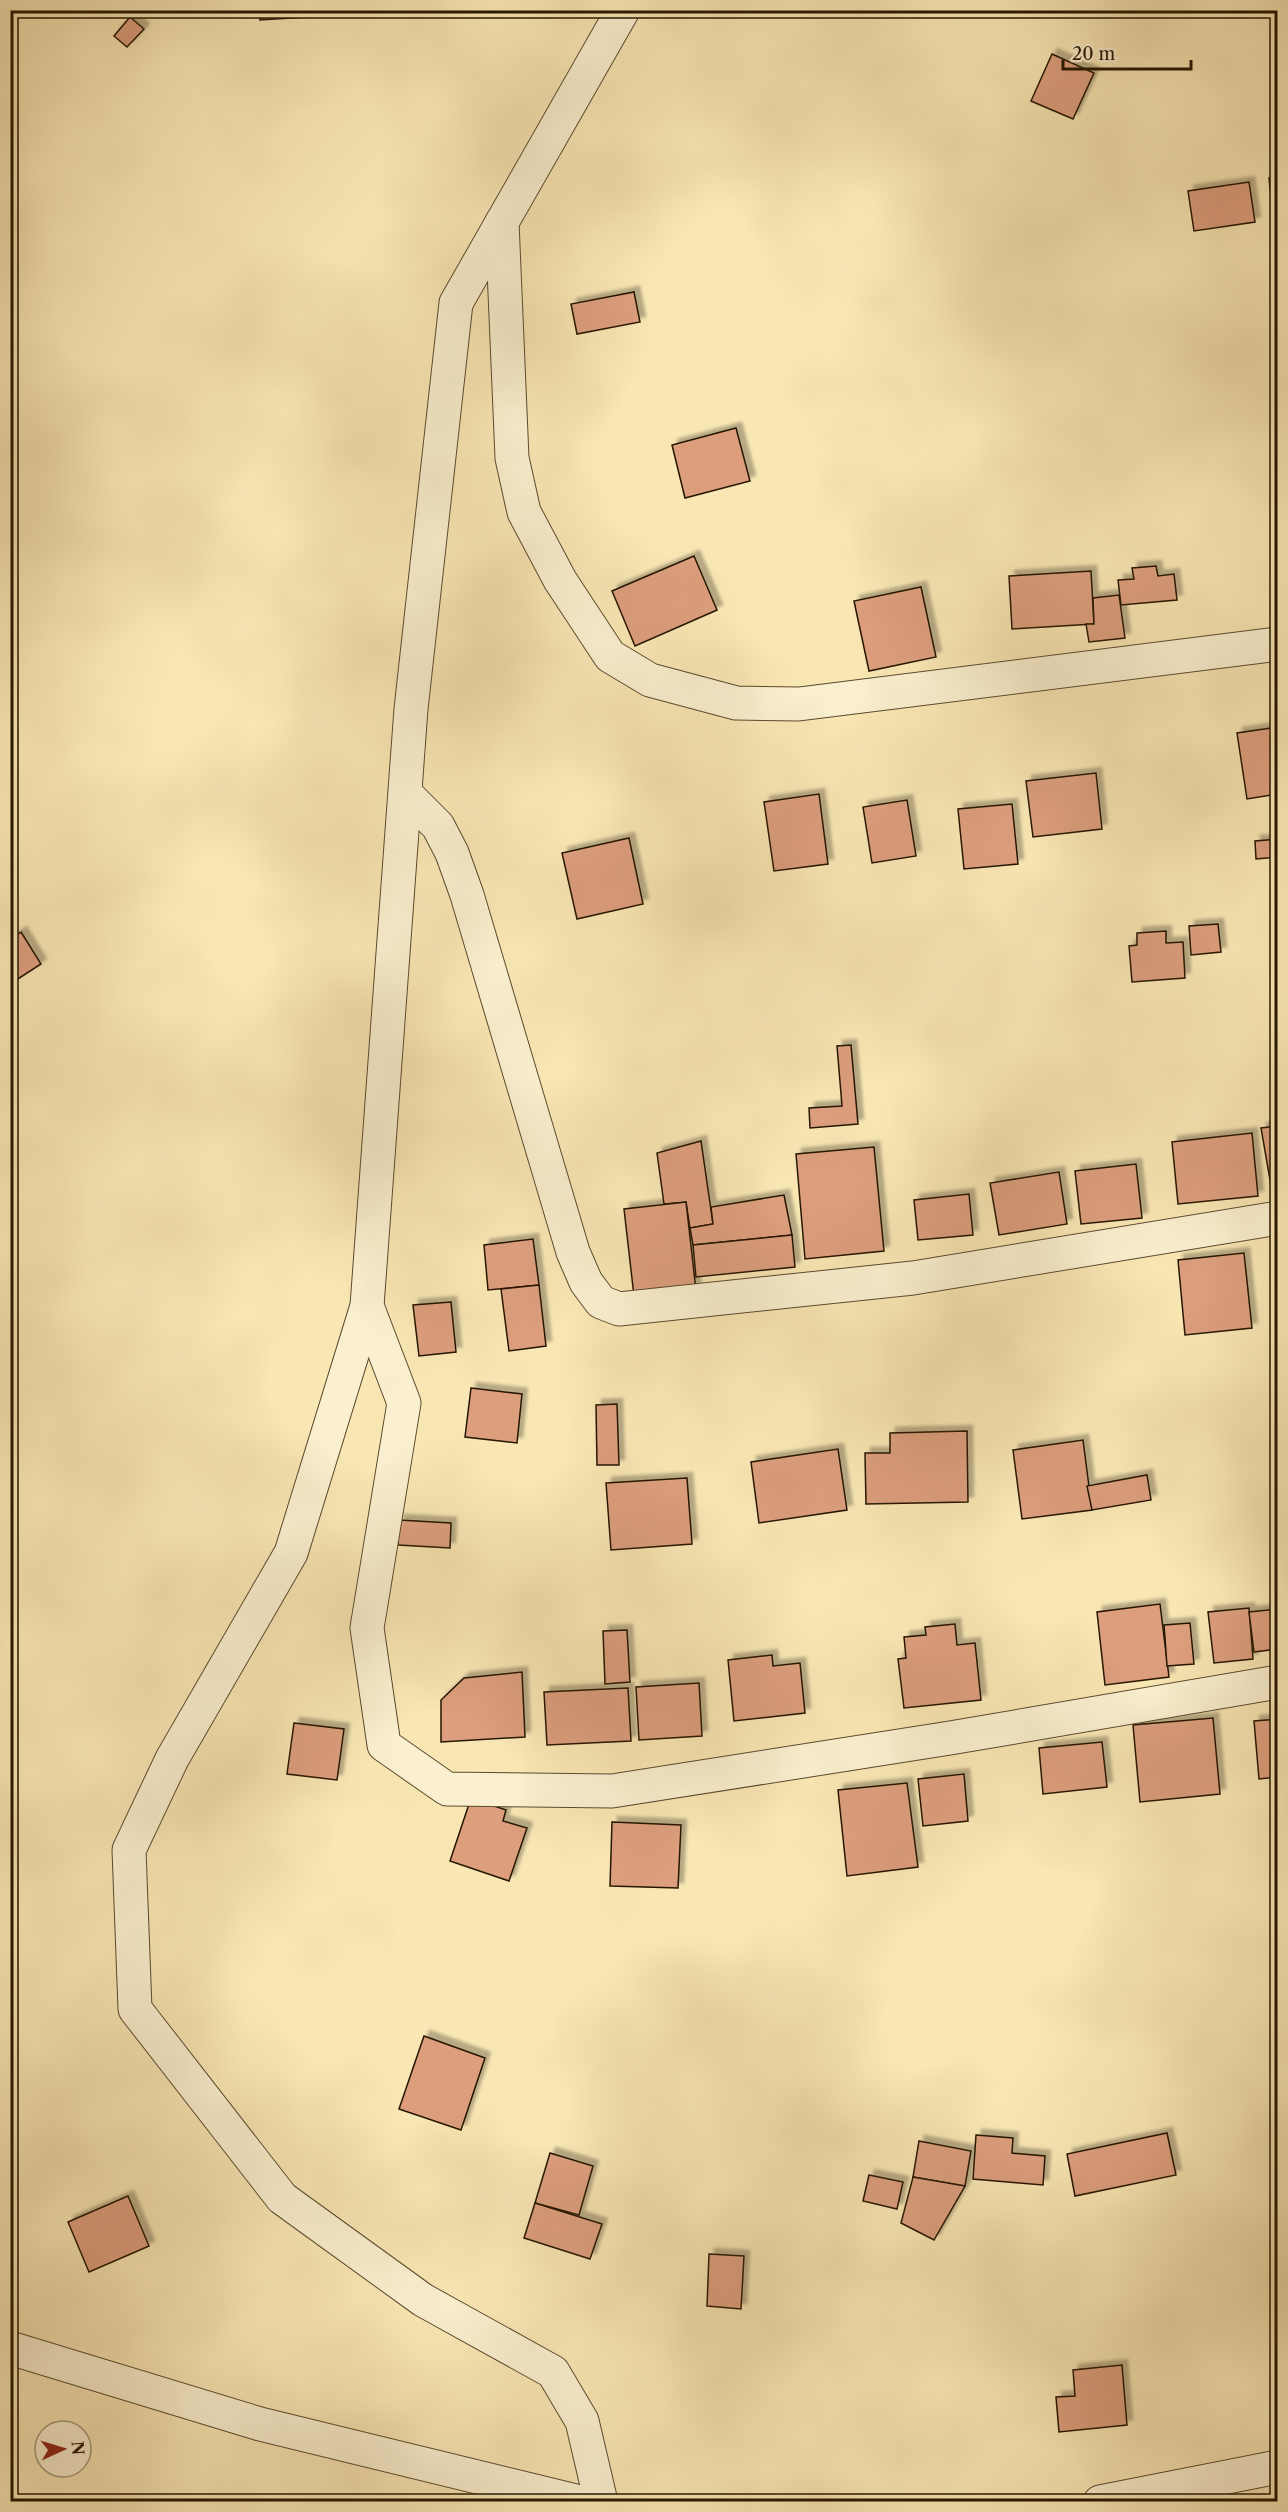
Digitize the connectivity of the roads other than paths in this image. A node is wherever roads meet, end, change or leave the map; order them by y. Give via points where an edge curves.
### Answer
1 (623, 10) edge
2 (502, 222) junction
3 (1278, 644) edge
4 (405, 793) junction
5 (1278, 1218) edge
6 (367, 1306) junction
7 (1278, 1682) edge
8 (10, 2348) edge
9 (1278, 2467) edge
10 (580, 2502) edge
11 (601, 2502) edge
12 (1100, 2502) edge

1 - 2 street
2 - 3 street via 512,458 524,512 560,580 610,656 650,680 736,703 799,704
2 - 4 street via 456,303
4 - 5 street via 438,826 452,853 573,1252 586,1282 601,1302 619,1309 913,1278
4 - 6 street
6 - 7 street via 404,1403 367,1628 384,1745 447,1789 612,1791
6 - 11 street via 291,1553 172,1759 129,1850 135,2009 282,2198 423,2300 553,2372 582,2421
8 - 10 street via 260,2424
9 - 12 street

